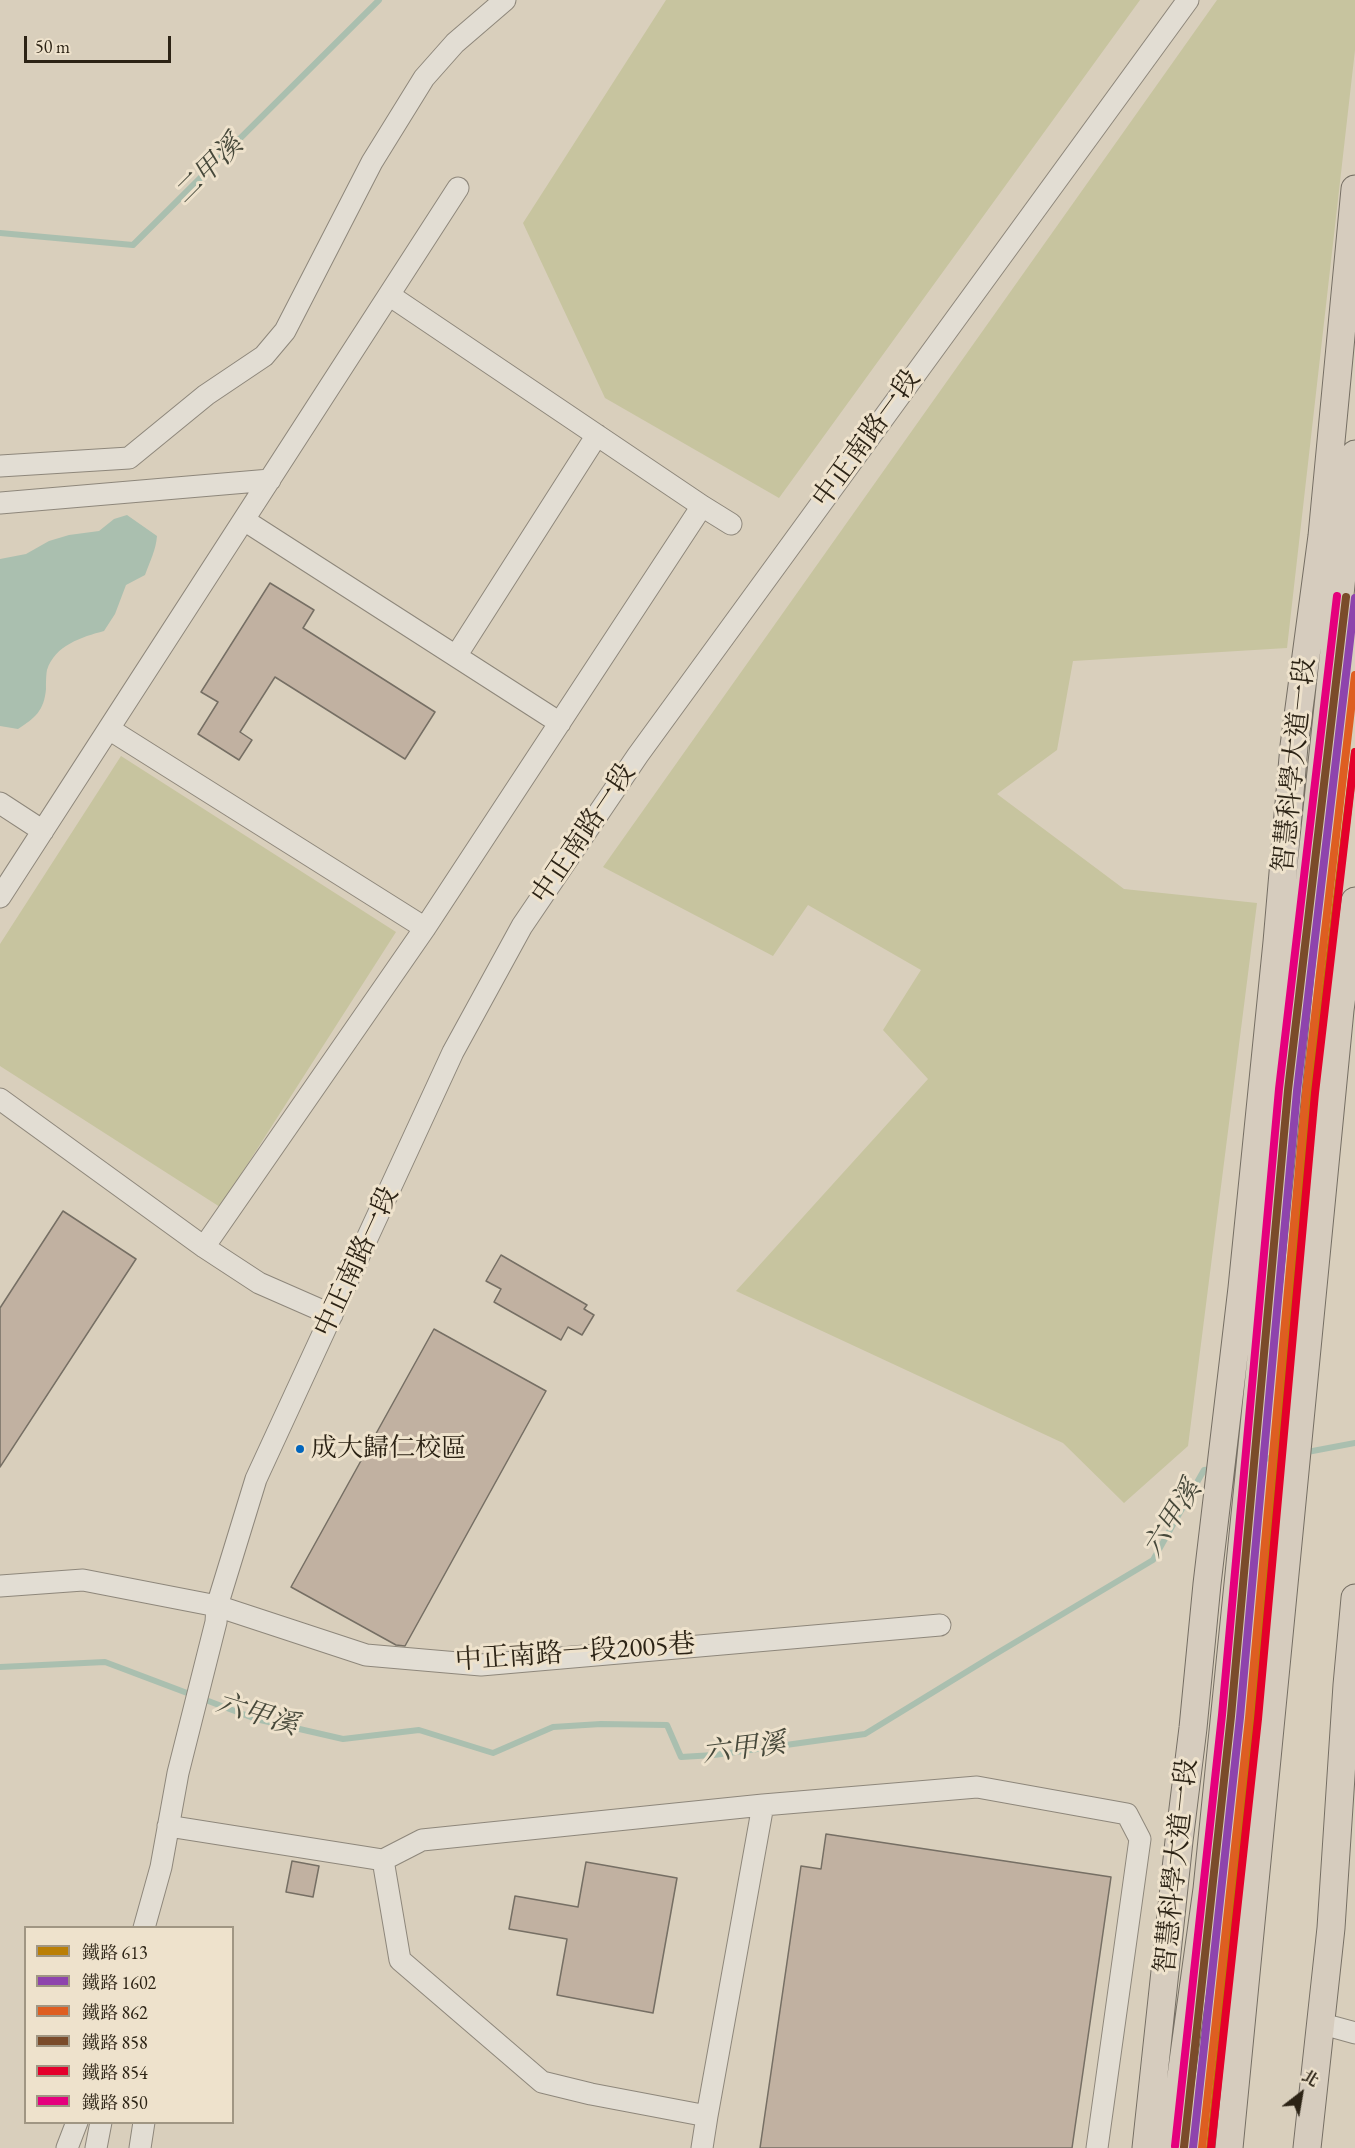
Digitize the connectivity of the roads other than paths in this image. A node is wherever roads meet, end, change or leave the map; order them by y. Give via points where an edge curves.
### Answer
1 (505, 0) edge
2 (1188, 0) edge
3 (458, 188) dead end
4 (1355, 189) edge
5 (389, 295) junction
6 (1355, 399) edge
7 (597, 435) junction
8 (1355, 454) edge
9 (0, 466) edge
10 (270, 480) junction
11 (1327, 485) junction
12 (0, 503) edge
13 (702, 506) junction
14 (244, 520) junction
15 (730, 524) dead end
16 (456, 656) junction
17 (560, 723) junction
18 (109, 729) junction
19 (0, 803) edge
20 (43, 831) junction
21 (0, 897) edge
22 (1355, 901) edge
23 (425, 928) junction
24 (0, 1099) edge
25 (204, 1247) junction
26 (332, 1315) junction
27 (0, 1586) edge
28 (1355, 1598) edge
29 (216, 1614) junction
30 (940, 1624) dead end
31 (1193, 1728) junction
32 (763, 1805) junction
33 (168, 1826) junction
34 (383, 1860) junction
35 (161, 1867) junction
36 (1207, 1889) junction
37 (145, 1926) edge
38 (161, 1926) edge
39 (1319, 2023) junction
40 (1355, 2033) edge
41 (707, 2116) junction
42 (76, 2124) edge
43 (101, 2124) edge
44 (144, 2124) edge
45 (68, 2148) edge
46 (96, 2148) edge
47 (140, 2148) edge
48 (702, 2148) edge
49 (1097, 2148) edge
50 (1146, 2148) edge
51 (1171, 2148) edge
52 (1229, 2148) edge
53 (1307, 2148) edge

1 - 9 street via 455,43 423,78 372,162 285,331 264,356 206,396 129,458
2 - 26 street, 中正南路一段 via 638,756 522,926 453,1052
3 - 5 street
4 - 11 main road, 智慧科學大道一段
5 - 7 street
5 - 10 street
6 - 11 main road
7 - 13 street
7 - 16 street
8 - 36 main road, 智慧科學大道一段
10 - 12 street
10 - 14 street
11 - 31 main road, 智慧科學大道一段 via 1294,746 1277,942
13 - 15 street
13 - 17 street
14 - 16 street
14 - 18 street
16 - 17 street
17 - 23 street
18 - 20 street
18 - 23 street
19 - 20 street
20 - 21 street
22 - 52 main road via 1340,1010
23 - 25 street
24 - 25 street
25 - 26 street via 259,1283
26 - 29 street, 中正南路一段 via 256,1479
27 - 29 street, 中正南路一段2005巷 via 83,1580
28 - 39 main road via 1331,1928
29 - 30 street, 中正南路一段2005巷 via 366,1655 481,1665
29 - 33 street, 中正南路一段
31 - 36 main road
31 - 50 main road, 智慧科學大道一段
32 - 34 street via 422,1840
32 - 41 street
32 - 49 street via 977,1787 1127,1814 1140,1839
33 - 34 street
33 - 35 street, 中正南路一段
34 - 41 street via 400,1960 542,2082
35 - 37 street
35 - 38 street
36 - 51 main road, 智慧科學大道一段
39 - 40 street
39 - 53 main road
41 - 48 street
42 - 45 street
43 - 46 street
44 - 47 street

